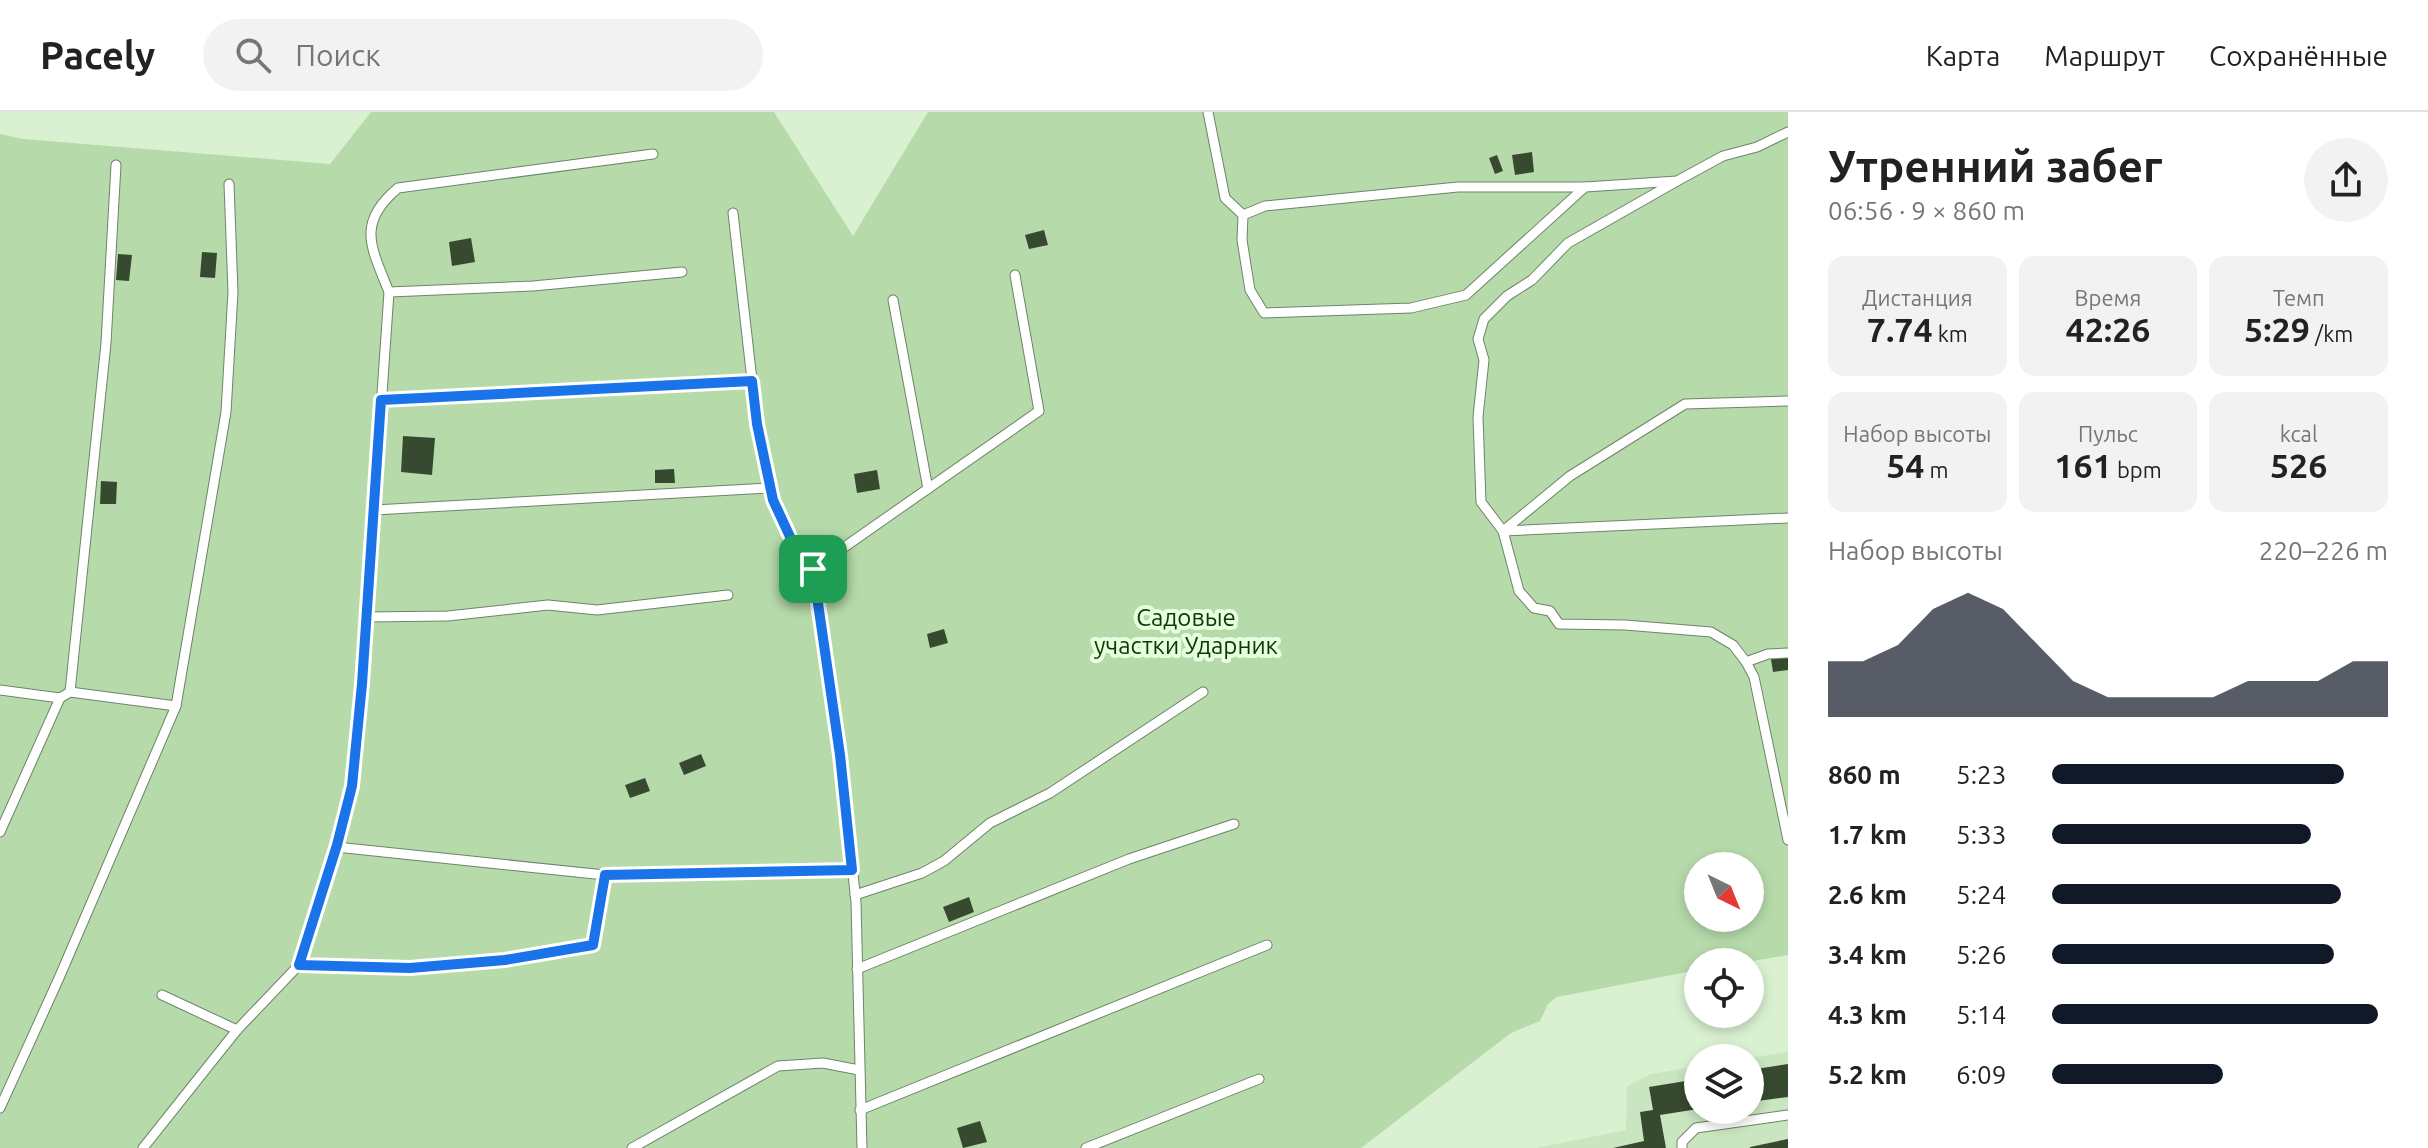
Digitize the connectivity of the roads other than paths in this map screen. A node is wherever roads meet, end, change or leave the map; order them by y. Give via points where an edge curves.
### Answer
1 (1208, 112) edge
2 (1788, 132) edge
3 (653, 154) dead end
4 (116, 165) dead end
5 (1677, 181) junction
6 (229, 184) dead end
7 (1585, 187) junction
8 (733, 213) dead end
9 (1243, 215) junction
10 (682, 272) dead end
11 (1015, 275) dead end
12 (389, 292) junction
13 (893, 300) dead end
14 (752, 381) junction
15 (381, 400) junction
16 (1788, 401) edge
17 (770, 488) junction
18 (928, 489) junction
19 (374, 510) junction
20 (1788, 518) edge
21 (1503, 531) junction
22 (813, 569) junction
23 (728, 595) dead end
24 (367, 617) junction
25 (1788, 653) edge
26 (1746, 662) junction
27 (0, 690) edge
28 (70, 692) junction
29 (1203, 692) dead end
30 (60, 698) junction
31 (176, 706) junction
32 (1234, 824) dead end
33 (0, 832) edge
34 (1788, 840) edge
35 (336, 847) junction
36 (852, 870) junction
37 (605, 875) junction
38 (855, 895) junction
39 (1267, 945) dead end
40 (299, 965) junction
41 (857, 969) junction
42 (162, 995) dead end
43 (237, 1030) junction
44 (859, 1070) junction
45 (1259, 1079) dead end
46 (0, 1108) edge
47 (860, 1110) junction
48 (1788, 1115) edge
49 (143, 1148) edge
50 (632, 1148) edge
51 (862, 1148) edge
52 (1086, 1148) edge
53 (1682, 1148) edge

1 - 9 lane via 1225,198
2 - 5 lane via 1723,156
3 - 12 lane via 398,188 380,202 369,227
4 - 28 lane via 106,343
5 - 7 lane
5 - 21 lane via 1568,243 1484,319 1478,339 1484,360 1478,417 1481,502
6 - 31 lane via 233,292 226,412
7 - 9 lane via 1458,187 1265,206
7 - 9 lane via 1466,295 1411,308 1264,313 1250,290
8 - 14 lane
10 - 12 lane
11 - 18 lane via 1039,411
12 - 15 lane
13 - 18 lane
14 - 15 lane
14 - 17 lane
15 - 19 lane
16 - 21 lane via 1685,404 1570,476
17 - 19 lane
17 - 22 lane via 792,541
18 - 22 lane
19 - 24 lane
20 - 21 lane
21 - 26 lane via 1519,591 1534,608 1550,611 1559,624 1711,632 1733,645
22 - 36 lane
23 - 24 lane via 597,610 548,605 448,616
24 - 35 lane via 352,786
25 - 26 lane
26 - 34 lane via 1754,677
27 - 30 lane
28 - 30 lane
28 - 31 lane
29 - 38 lane via 1050,793 990,823 944,861
30 - 33 lane
31 - 46 lane
32 - 41 lane via 1129,859
35 - 37 lane
35 - 40 lane
36 - 37 lane
36 - 38 lane
37 - 40 lane via 593,945 410,968
38 - 41 lane
39 - 47 lane
40 - 43 lane
41 - 44 lane
42 - 43 lane
43 - 49 lane
44 - 47 lane
44 - 50 lane via 823,1063 778,1066
45 - 52 lane
47 - 51 lane
48 - 53 lane via 1696,1128

